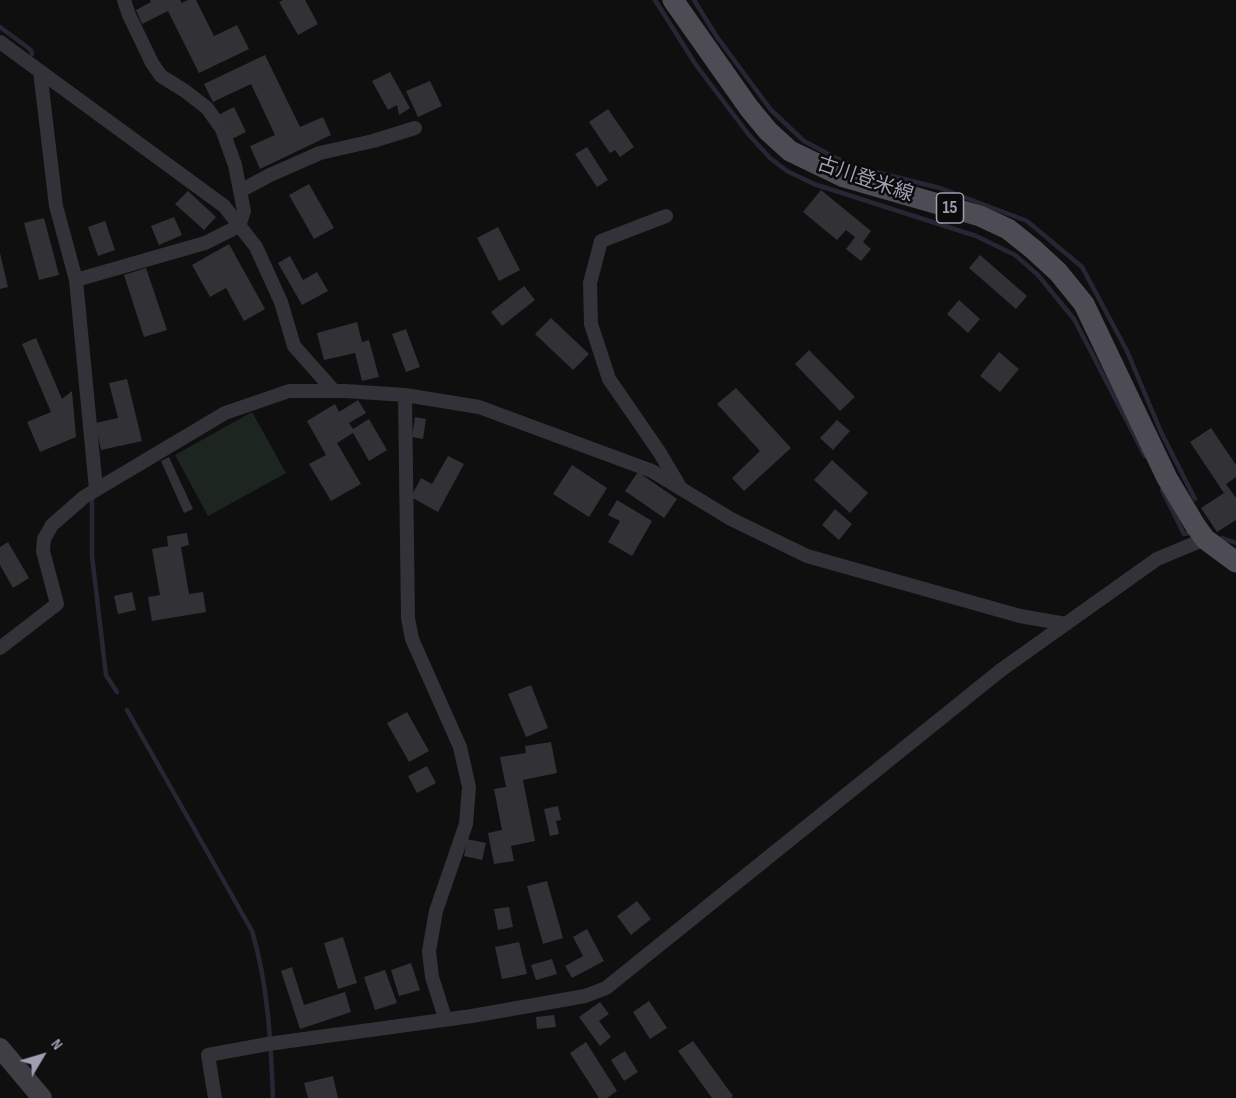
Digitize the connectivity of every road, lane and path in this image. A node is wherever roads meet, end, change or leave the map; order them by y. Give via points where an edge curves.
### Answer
1 (124, 0) edge
2 (673, 0) edge
3 (0, 42) edge
4 (40, 71) junction
5 (415, 128) dead end
6 (240, 191) junction
7 (666, 216) dead end
8 (239, 226) junction
9 (76, 280) junction
10 (334, 391) junction
11 (405, 395) junction
12 (681, 489) junction
13 (91, 492) junction
14 (1205, 539) junction
15 (1236, 562) edge
16 (1066, 624) junction
17 (0, 648) edge
18 (445, 1018) junction
19 (0, 1048) edge
20 (42, 1098) edge
21 (215, 1098) edge

1 - 6 street via 161,76 207,108 222,129
2 - 14 main road, 古川登米線 / 15 via 749,108 790,152 844,177 980,216 1008,230 1058,272 1084,304 1167,478
3 - 4 street
4 - 8 street via 224,206
4 - 9 street via 56,206
5 - 6 street via 320,153
6 - 8 street via 244,212
7 - 12 street via 601,241 590,284 591,324 609,379
8 - 9 street via 204,243
8 - 10 street via 256,247 281,302 294,346
9 - 13 street
10 - 11 street
10 - 13 street via 289,391 225,413
11 - 12 street via 479,407 652,471
11 - 18 street via 408,618 412,639 460,747 469,787 466,825 436,912 429,951 432,977
12 - 16 street via 807,556 1020,616
13 - 17 street via 52,525 44,539 43,550 57,604
14 - 15 main road, 古川登米線 / 15
14 - 16 street via 1157,559
16 - 18 street via 1001,670 606,988 585,996
18 - 21 street via 208,1055
19 - 20 street

